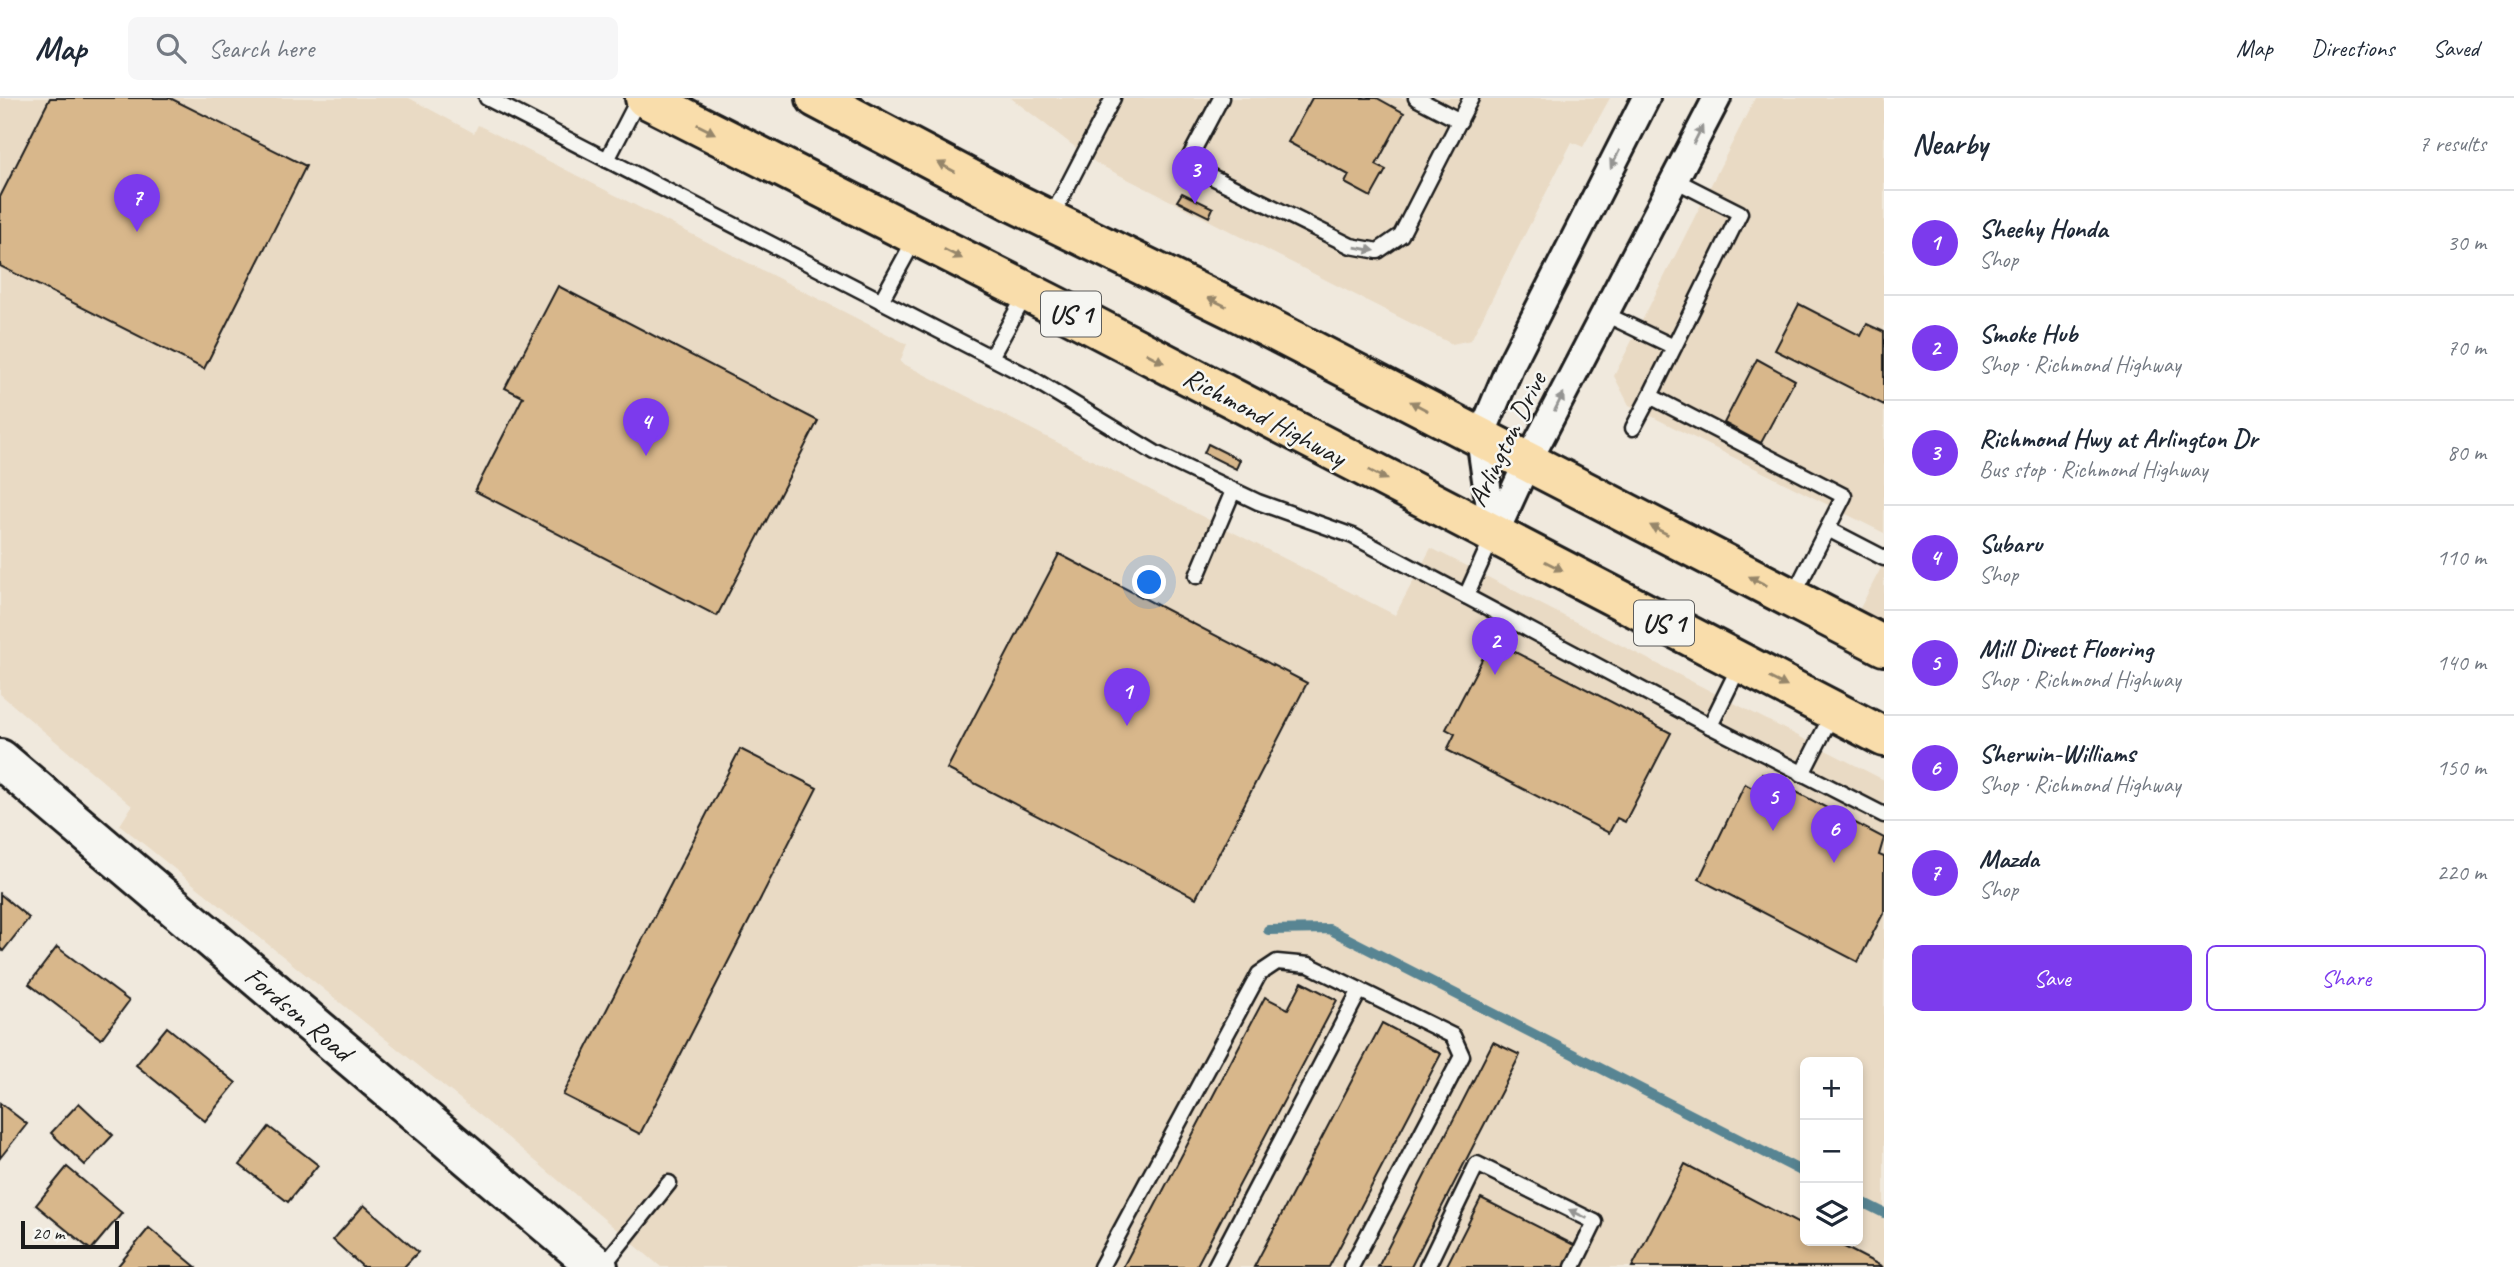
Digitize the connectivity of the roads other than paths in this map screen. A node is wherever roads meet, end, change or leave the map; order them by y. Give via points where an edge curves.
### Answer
1 (487, 98) edge
2 (639, 98) edge
3 (645, 98) edge
4 (816, 98) edge
5 (1113, 98) edge
6 (1221, 98) edge
7 (1416, 98) edge
8 (1471, 98) edge
9 (1646, 98) edge
10 (1717, 98) edge
11 (1460, 121) junction
12 (607, 160) junction
13 (1675, 180) junction
14 (1050, 220) junction
15 (917, 236) junction
16 (1027, 292) junction
17 (881, 301) junction
18 (1605, 314) junction
19 (1674, 347) junction
20 (991, 357) junction
21 (1650, 396) junction
22 (1633, 428) dead end
23 (1480, 438) junction
24 (1527, 463) junction
25 (1233, 491) junction
26 (1828, 529) junction
27 (1494, 535) junction
28 (1884, 558) edge
29 (1197, 576) dead end
30 (1466, 596) junction
31 (1792, 598) junction
32 (1884, 646) edge
33 (1741, 663) junction
34 (1834, 711) junction
35 (1710, 726) junction
36 (1884, 737) edge
37 (0, 759) edge
38 (1802, 774) junction
39 (1884, 815) edge
40 (1360, 990) junction
41 (669, 1183) dead end
42 (600, 1267) edge
43 (1101, 1267) edge
44 (1215, 1267) edge
45 (1351, 1267) edge
46 (1427, 1267) edge
47 (1573, 1267) edge

1 - 12 lane
2 - 12 lane
3 -> 15 highway, Richmond Highway / US 1
14 -> 4 highway, US 1 via 857,113
5 - 14 lane
6 -> 11 lane via 1186,164 1351,246 1378,251 1401,235
7 - 11 lane
8 - 11 lane
9 -> 23 street, Arlington Drive via 1511,365
13 -> 10 street, Arlington Drive
12 - 17 lane
13 - 18 street, Arlington Drive
13 - 19 lane via 1740,213
23 -> 14 highway, US 1
15 -> 16 highway, Richmond Highway / US 1
15 - 17 lane
16 - 20 lane
16 -> 27 highway, Richmond Highway / US 1
17 - 20 lane
18 - 19 lane
24 -> 18 street, Arlington Drive
19 - 21 lane
20 - 25 lane via 1155,453
21 - 22 lane
21 - 26 lane via 1844,496
23 - 24 highway, US 1
23 - 27 street, Arlington Drive
24 - 27 street, Arlington Drive
31 -> 24 highway, US 1
25 - 29 lane
25 - 30 lane via 1353,536
26 - 28 lane
26 - 31 lane
27 - 30 lane
27 -> 33 highway, Richmond Highway / US 1
30 - 35 lane
31 - 32 highway, US 1
33 -> 34 highway, Richmond Highway / US 1
33 - 35 lane
34 - 36 highway, Richmond Highway / US 1
34 - 38 lane
35 - 38 lane
37 - 42 street, Fordson Road
38 - 39 lane
40 - 43 lane via 1309,965 1277,962 1259,974
40 - 44 lane
40 - 45 lane via 1454,1036 1462,1056
41 - 42 lane
47 -> 46 lane via 1595,1222 1477,1164

